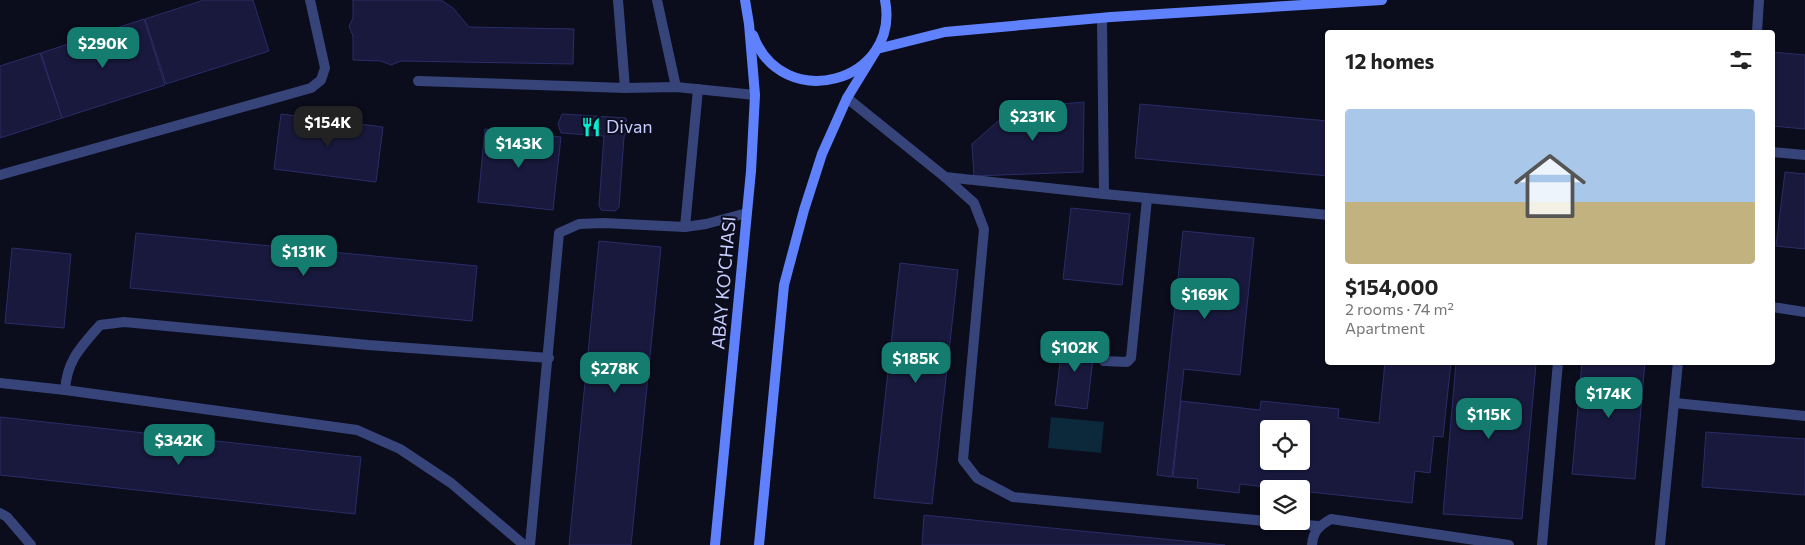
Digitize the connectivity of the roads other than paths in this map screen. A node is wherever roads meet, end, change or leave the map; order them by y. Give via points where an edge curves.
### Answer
1 (310, 0) edge
2 (618, 0) edge
3 (657, 0) edge
4 (745, 0) edge
5 (750, 0) edge
6 (885, 0) edge
7 (1382, 0) edge
8 (1758, 0) edge
9 (1102, 18) junction
10 (749, 24) junction
11 (1757, 30) edge
12 (877, 49) junction
13 (418, 81) dead end
14 (676, 87) junction
15 (625, 88) junction
16 (698, 89) junction
17 (755, 95) junction
18 (848, 98) junction
19 (1775, 152) edge
20 (1805, 155) edge
21 (0, 175) edge
22 (945, 176) junction
23 (1104, 194) junction
24 (1147, 198) junction
25 (747, 213) junction
26 (1325, 215) edge
27 (685, 227) junction
28 (1775, 307) edge
29 (1805, 312) edge
30 (549, 358) junction
31 (1104, 361) dead end
32 (1558, 365) edge
33 (1678, 365) edge
34 (0, 384) edge
35 (65, 390) junction
36 (1675, 403) junction
37 (1805, 416) edge
38 (0, 513) edge
39 (1318, 526) junction
40 (31, 545) edge
41 (524, 545) edge
42 (530, 545) edge
43 (715, 545) edge
44 (758, 545) edge
45 (1312, 545) edge
46 (1509, 545) edge
47 (1542, 545) edge
48 (1660, 545) edge

1 - 21 lane via 325,68 321,80 311,88
2 - 15 lane
3 - 14 lane
4 - 10 main road
5 - 10 main road
6 - 12 main road via 885,30
7 - 9 main road
8 - 11 lane
9 - 12 main road via 945,32
9 - 23 lane
10 - 12 main road via 757,47 772,65 793,78 816,82 840,78 861,67
10 - 17 main road, ABAY KO'CHASI
12 - 18 main road
13 - 15 lane
14 - 15 lane
14 - 16 lane
16 - 17 lane
16 - 27 lane
17 - 25 main road, ABAY KO'CHASI
18 - 22 lane
18 - 44 main road via 822,154 784,285
19 - 20 lane
22 - 23 lane
22 - 39 lane via 974,203 984,229 963,460 978,478 1013,497
23 - 24 lane
24 - 26 lane
24 - 31 lane via 1131,358 1127,362
25 - 27 lane
25 - 43 main road, ABAY KO'CHASI
27 - 30 lane via 596,223 579,224 559,233
28 - 29 lane
30 - 35 lane via 124,322 100,325 75,353 66,376
30 - 42 lane
32 - 47 lane
33 - 36 lane
34 - 35 lane
35 - 41 lane via 357,430 400,449 451,483
36 - 37 lane
36 - 48 lane
38 - 40 lane
39 - 45 lane
39 - 46 lane via 1331,519

